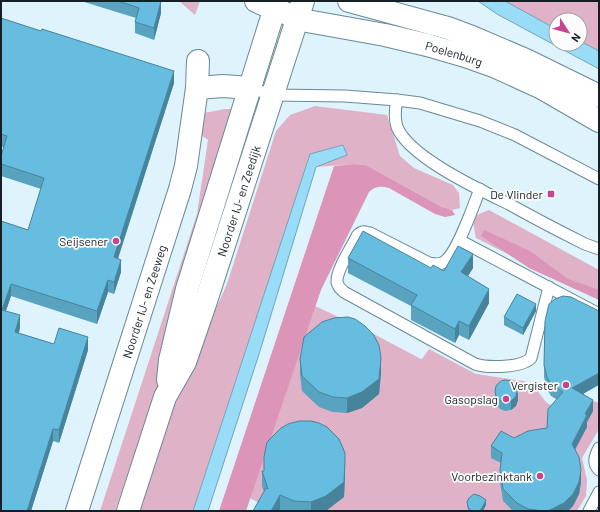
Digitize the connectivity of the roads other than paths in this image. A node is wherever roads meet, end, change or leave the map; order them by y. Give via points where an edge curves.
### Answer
1 (349, 1) edge
2 (269, 4) edge
3 (301, 9) edge
4 (198, 61) dead end
5 (197, 88) junction
6 (250, 88) junction
7 (273, 95) junction
8 (599, 96) edge
9 (397, 100) junction
10 (599, 121) edge
11 (599, 179) edge
12 (480, 189) junction
13 (458, 240) junction
14 (599, 250) edge
15 (549, 287) junction
16 (599, 314) edge
17 (165, 397) junction
18 (599, 448) edge
19 (599, 470) edge
20 (599, 492) edge
21 (77, 511) edge
22 (128, 511) edge
23 (589, 511) edge

1 - 8 street, Poelenburg via 472,37
2 - 3 street, Poelenburg
2 - 6 street, Noorder IJ- en Zeedijk
3 - 7 street, Noorder IJ- en Zeedijk
3 - 10 street, Poelenburg via 306,21 427,45 496,67 542,88
4 - 5 street, Noorder IJ- en Zeeweg
5 - 6 street
5 - 21 street, Noorder IJ- en Zeeweg via 186,166 180,189
6 - 7 lane
6 - 17 street, Noorder IJ- en Zeedijk via 187,289 170,360
7 - 9 lane
7 - 17 street, Noorder IJ- en Zeedijk via 185,362
9 - 11 lane via 420,103 480,121 515,135
9 - 12 lane via 394,115 398,128 408,143 435,164
12 - 13 lane
12 - 14 lane
13 - 15 lane
13 - 15 lane via 450,255 438,264 429,263 370,232 360,232 339,273 339,288 475,364 495,367 526,362 531,358
15 - 16 lane
17 - 22 street, Noorder IJ- en Zeedijk
18 - 19 lane via 594,459
20 - 23 lane

